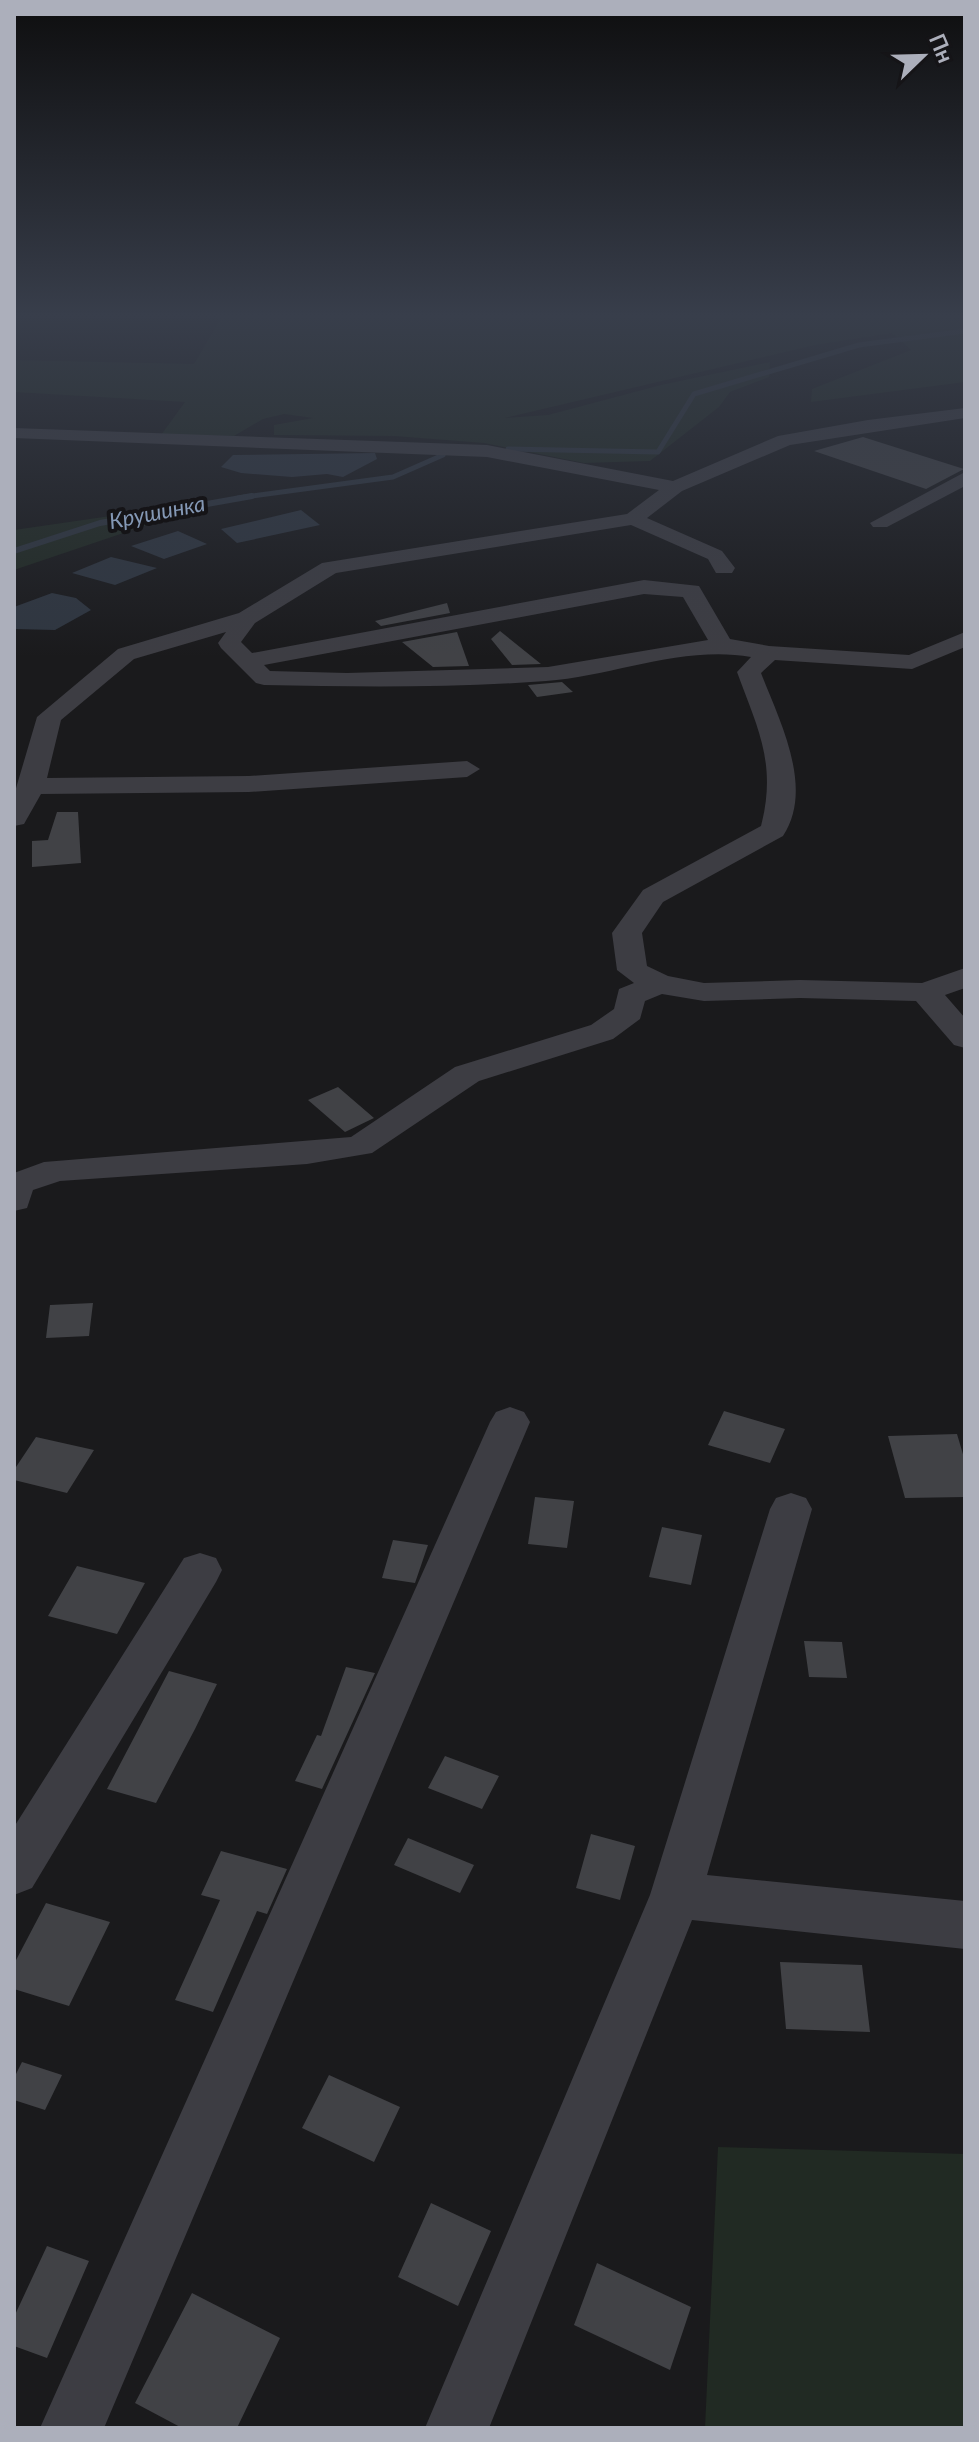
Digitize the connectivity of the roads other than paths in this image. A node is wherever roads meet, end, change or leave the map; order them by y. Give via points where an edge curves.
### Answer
1 (846, 429) edge
2 (14, 433) edge
3 (965, 478) edge
4 (675, 487) junction
5 (633, 519) junction
6 (880, 523) dead end
7 (724, 568) dead end
8 (247, 618) junction
9 (965, 639) edge
10 (722, 645) junction
11 (769, 653) junction
12 (247, 661) junction
13 (467, 769) dead end
14 (32, 786) junction
15 (14, 818) edge
16 (965, 977) edge
17 (659, 984) junction
18 (925, 992) junction
19 (965, 1038) edge
20 (14, 1200) edge
21 (510, 1422) dead end
22 (791, 1509) dead end
23 (200, 1570) dead end
24 (14, 1872) edge
25 (676, 1895) junction
26 (965, 1925) edge
27 (72, 2428) edge
28 (457, 2428) edge

1 - 4 street via 785,440
2 - 4 street via 487,451
3 - 6 street
4 - 5 street
5 - 7 street via 715,555
5 - 8 street via 330,568
8 - 12 street via 229,643
8 - 14 street via 126,654 49,717
9 - 11 street via 912,662
10 - 11 street
10 - 12 street via 548,674 264,678
10 - 12 street via 691,591 644,587
11 - 17 street via 749,672 777,753 783,792 773,830 653,896 627,933 632,970
13 - 14 street via 235,784
14 - 15 street
16 - 18 street
17 - 18 street via 704,992
17 - 20 street via 630,996 629,1012 602,1032 467,1074 360,1146 56,1170 16,1184
18 - 19 street
21 - 27 street
22 - 25 street
23 - 24 street
25 - 26 street
25 - 28 street

